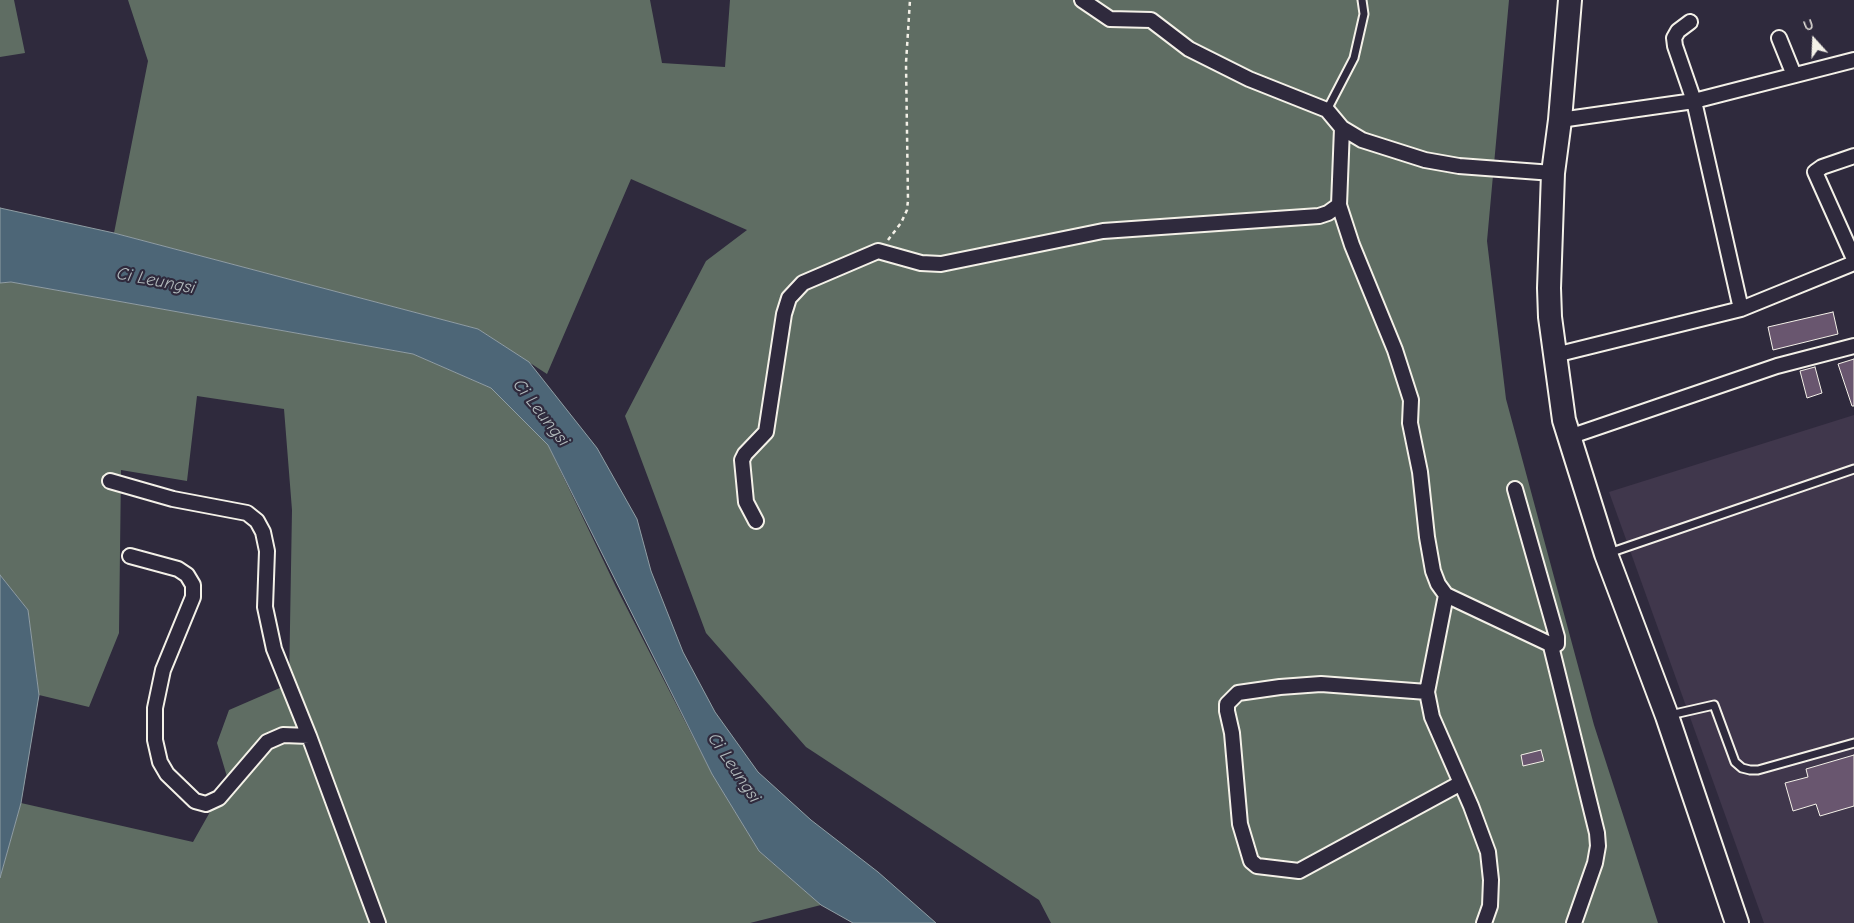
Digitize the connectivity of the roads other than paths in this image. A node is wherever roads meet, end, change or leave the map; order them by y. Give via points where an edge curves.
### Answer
1 (1082, 0) edge
2 (1362, 0) edge
3 (1570, 0) edge
4 (1690, 22) dead end
5 (1779, 38) dead end
6 (1854, 60) edge
7 (1794, 75) junction
8 (1694, 101) junction
9 (1327, 110) junction
10 (1560, 120) junction
11 (1342, 128) junction
12 (1854, 156) edge
13 (1553, 173) junction
14 (1339, 205) junction
15 (1854, 259) edge
16 (1854, 263) edge
17 (1741, 309) junction
18 (1854, 346) edge
19 (1555, 355) junction
20 (1569, 437) junction
21 (1854, 469) edge
22 (110, 481) dead end
23 (1515, 489) dead end
24 (756, 521) dead end
25 (1606, 554) junction
26 (130, 556) dead end
27 (1446, 595) junction
28 (1551, 646) junction
29 (1427, 692) junction
30 (1666, 716) junction
31 (309, 736) junction
32 (1854, 743) edge
33 (1461, 783) junction
34 (378, 923) edge
35 (1484, 923) edge
36 (1574, 923) edge
37 (1737, 923) edge

1 - 9 street via 1110,19 1151,20 1189,49 1250,79
2 - 9 lane via 1364,14 1354,58
3 - 10 main road
4 - 8 street via 1678,30 1674,38
5 - 7 street
6 - 7 street
7 - 8 street
8 - 10 street
8 - 17 street
9 - 11 street
10 - 13 main road
11 - 13 street via 1362,140 1424,160
11 - 14 street
12 - 15 street via 1815,172
13 - 19 main road via 1549,288
14 - 24 street via 1319,216 1103,231 941,264 922,263 878,251 803,283 789,298 780,333 766,432 742,460 746,502
14 - 27 street via 1412,400 1410,423 1420,472 1427,537 1433,571
16 - 17 street
17 - 19 street
18 - 20 street via 1777,366
19 - 20 main road
20 - 25 main road
21 - 25 lane
22 - 31 street via 173,500 247,513 257,522 267,551 265,598 274,649
23 - 28 street via 1557,637 1557,644
25 - 30 main road
26 - 31 street via 178,569 193,585 193,597 163,670 155,708 155,740 160,762 167,774 195,801 206,804 219,798 267,742 283,735
27 - 28 street
27 - 29 street
28 - 36 street via 1598,840 1595,863
29 - 33 street via 1432,717
29 - 33 street via 1321,684 1238,693 1227,704 1227,711 1240,824 1251,861 1257,866 1299,871
30 - 32 lane via 1714,705 1735,762 1750,770
30 - 37 main road
31 - 34 street
33 - 35 street via 1488,852 1492,880 1490,906

